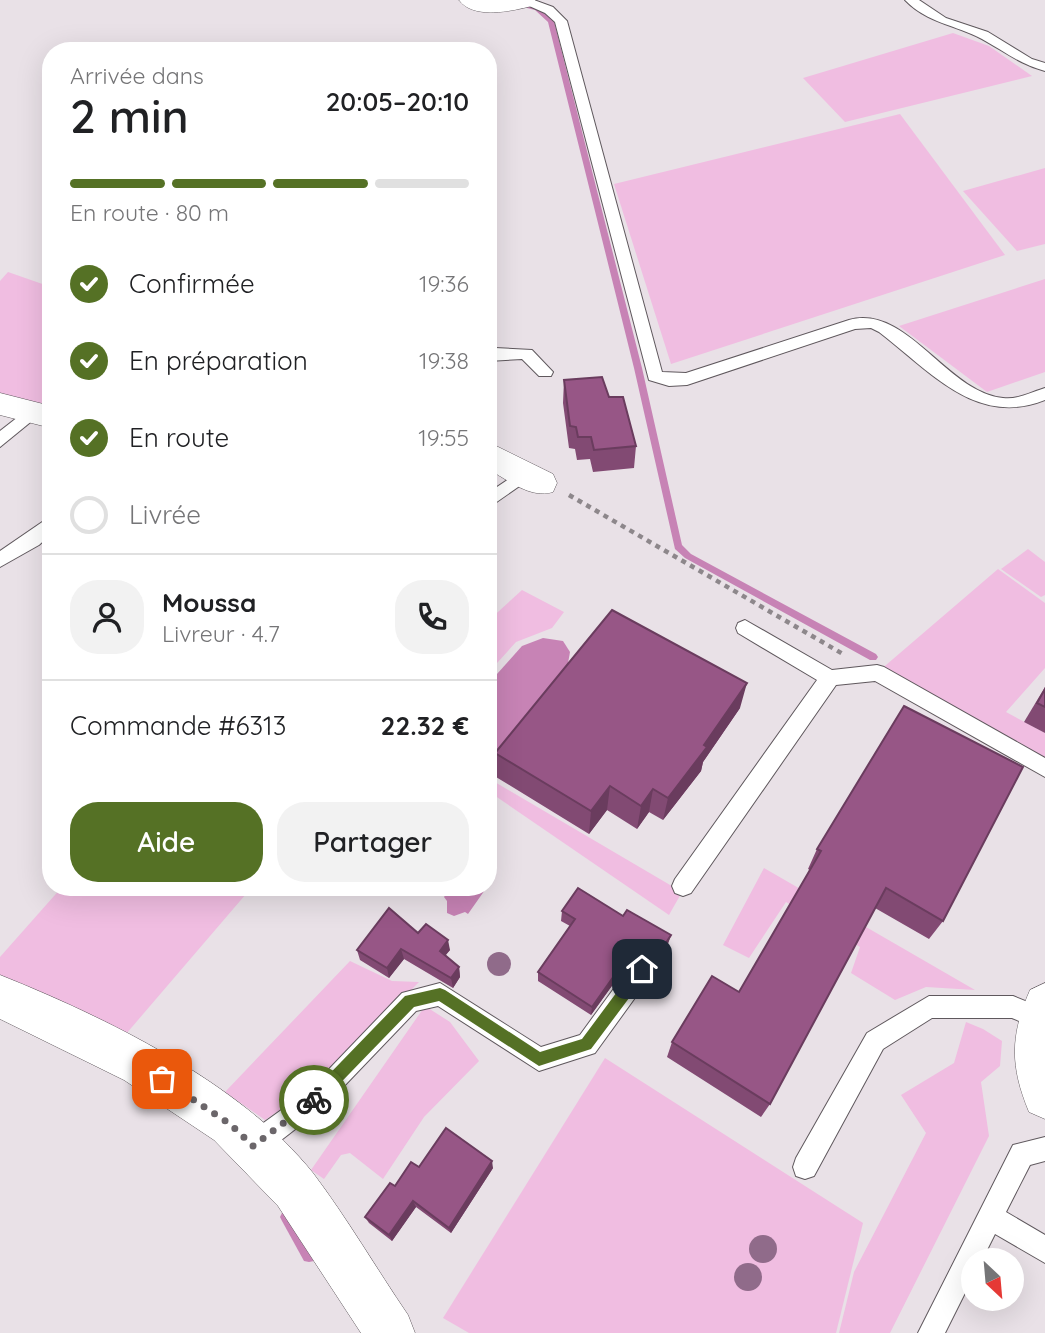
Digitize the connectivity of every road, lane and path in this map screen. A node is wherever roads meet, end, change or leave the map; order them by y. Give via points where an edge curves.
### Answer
1 (470, 0) edge
2 (531, 0) edge
3 (911, 0) edge
4 (524, 1) edge
5 (1045, 67) edge
6 (497, 353) edge
7 (545, 372) dead end
8 (1045, 394) edge
9 (0, 404) edge
10 (41, 415) edge
11 (0, 441) edge
12 (497, 459) edge
13 (533, 478) junction
14 (497, 497) edge
15 (42, 532) edge
16 (0, 560) edge
17 (745, 628) dead end
18 (877, 673) junction
19 (830, 678) junction
20 (1045, 768) edge
21 (683, 886) dead end
22 (642, 969) dead end
23 (0, 996) edge
24 (1042, 1012) edge
25 (1045, 1096) edge
26 (253, 1146) junction
27 (1045, 1149) edge
28 (805, 1167) dead end
29 (990, 1216) junction
30 (1045, 1250) edge
31 (390, 1333) edge
32 (931, 1333) edge

1 - 4 street via 488,6
2 - 4 lane
3 - 5 lane via 942,21 984,35
4 - 8 lane via 543,5 561,21 655,376 687,379 854,324 872,323 886,328 981,397 1018,404
6 - 7 lane via 526,354
9 - 10 street
10 - 11 lane
12 - 13 street
13 - 14 lane
13 - 18 path
15 - 16 lane
17 - 19 lane
18 - 19 lane
18 - 20 lane
19 - 21 lane
22 - 26 lane via 587,1045 539,1059 440,994 410,1001 317,1098
23 - 26 street via 140,1064 230,1124
24 - 25 street via 1033,1055
24 - 28 lane via 1013,1007 929,1007 875,1041
26 - 31 street via 295,1189
27 - 29 lane via 1022,1154
29 - 30 lane
29 - 32 lane

